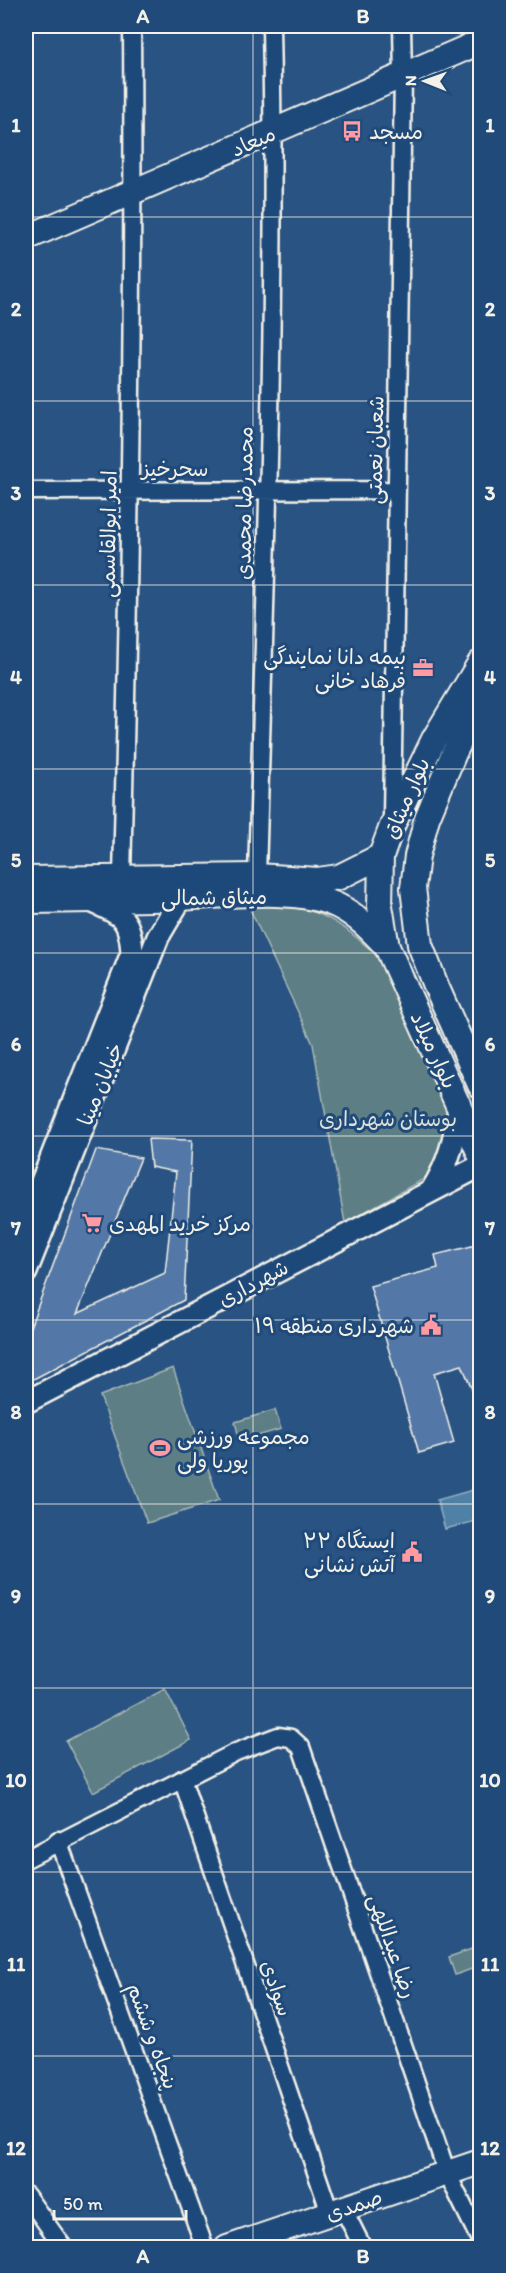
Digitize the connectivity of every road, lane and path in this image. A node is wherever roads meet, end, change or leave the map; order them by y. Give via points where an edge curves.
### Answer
1 (132, 26) edge
2 (271, 26) edge
3 (402, 26) edge
4 (480, 42) edge
5 (403, 75) junction
6 (273, 132) junction
7 (133, 193) junction
8 (26, 238) edge
9 (267, 490) junction
10 (397, 490) junction
11 (26, 491) edge
12 (131, 491) junction
13 (480, 663) edge
14 (480, 701) edge
15 (392, 826) junction
16 (381, 856) junction
17 (257, 876) junction
18 (122, 877) junction
19 (26, 879) edge
20 (181, 887) junction
21 (413, 888) joint
22 (87, 900) junction
23 (26, 901) edge
24 (387, 947) junction
25 (480, 1085) edge
26 (460, 1104) junction
27 (480, 1154) edge
28 (480, 1166) edge
29 (432, 1190) junction
30 (26, 1222) edge
31 (26, 1272) edge
32 (26, 1402) edge
33 (182, 1779) junction
34 (58, 1840) junction
35 (26, 1859) edge
36 (480, 2162) edge
37 (447, 2173) junction
38 (26, 2195) edge
39 (337, 2210) junction
40 (480, 2240) edge
41 (257, 2243) edge
42 (64, 2247) edge
43 (205, 2247) edge
44 (227, 2247) edge
45 (363, 2247) edge

1 - 7 street, امیر ابوالقاسمی
2 - 6 street, محمدرضا محمدی
3 - 5 street, شعبان نعمتی
4 - 5 main road, میعاد
5 - 6 main road, میعاد
5 - 10 street, شعبان نعمتی
6 - 7 main road, میعاد
6 - 9 street, محمدرضا محمدی
7 - 8 main road, میعاد
7 - 12 street, امیر ابوالقاسمی
9 - 10 street, سحرخیز
9 - 12 street, سحرخیز
9 - 17 street, محمدرضا محمدی
10 - 15 street, شعبان نعمتی
11 - 12 street, سحرخیز
12 - 18 street, امیر ابوالقاسمی
13 - 15 main road, بلوار میثاق via 434,738
14 - 21 main road, بلوار میثاق via 427,818
15 - 16 main road, بلوار میثاق
16 - 17 main road, میثاق شمالی via 339,877 318,880
16 - 24 main road, بلوار میثاق via 380,906
17 - 20 main road, میثاق شمالی
18 - 19 main road, میثاق شمالی
18 - 20 main road, میثاق شمالی
20 - 22 main road, میثاق شمالی
20 - 24 main road, میثاق شمالی via 312,897 337,905 363,921
20 - 31 street, خیابان مینا
21 - 25 main road, بلوار میلاد via 420,945
22 - 23 main road, میثاق شمالی
22 - 30 street, خیابان مینا via 116,912 127,924 132,953
24 - 26 main road, بلوار میلاد
26 - 27 main road, بلوار میلاد
26 - 29 street via 452,1149
28 - 29 street, شهرداری
29 - 32 street, شهرداری
33 - 34 street
33 - 37 street, رضا عبداللهی via 278,1736 291,1738 301,1747
33 - 39 street, سوادی
34 - 35 street
34 - 43 street, پنجاه و ششم
36 - 37 main road, صمدی
37 - 39 main road, صمدی
37 - 40 street, رضا عبداللهی
38 - 42 street
39 - 41 main road, صمدی
39 - 45 street, سوادی
41 - 44 main road, صمدی

